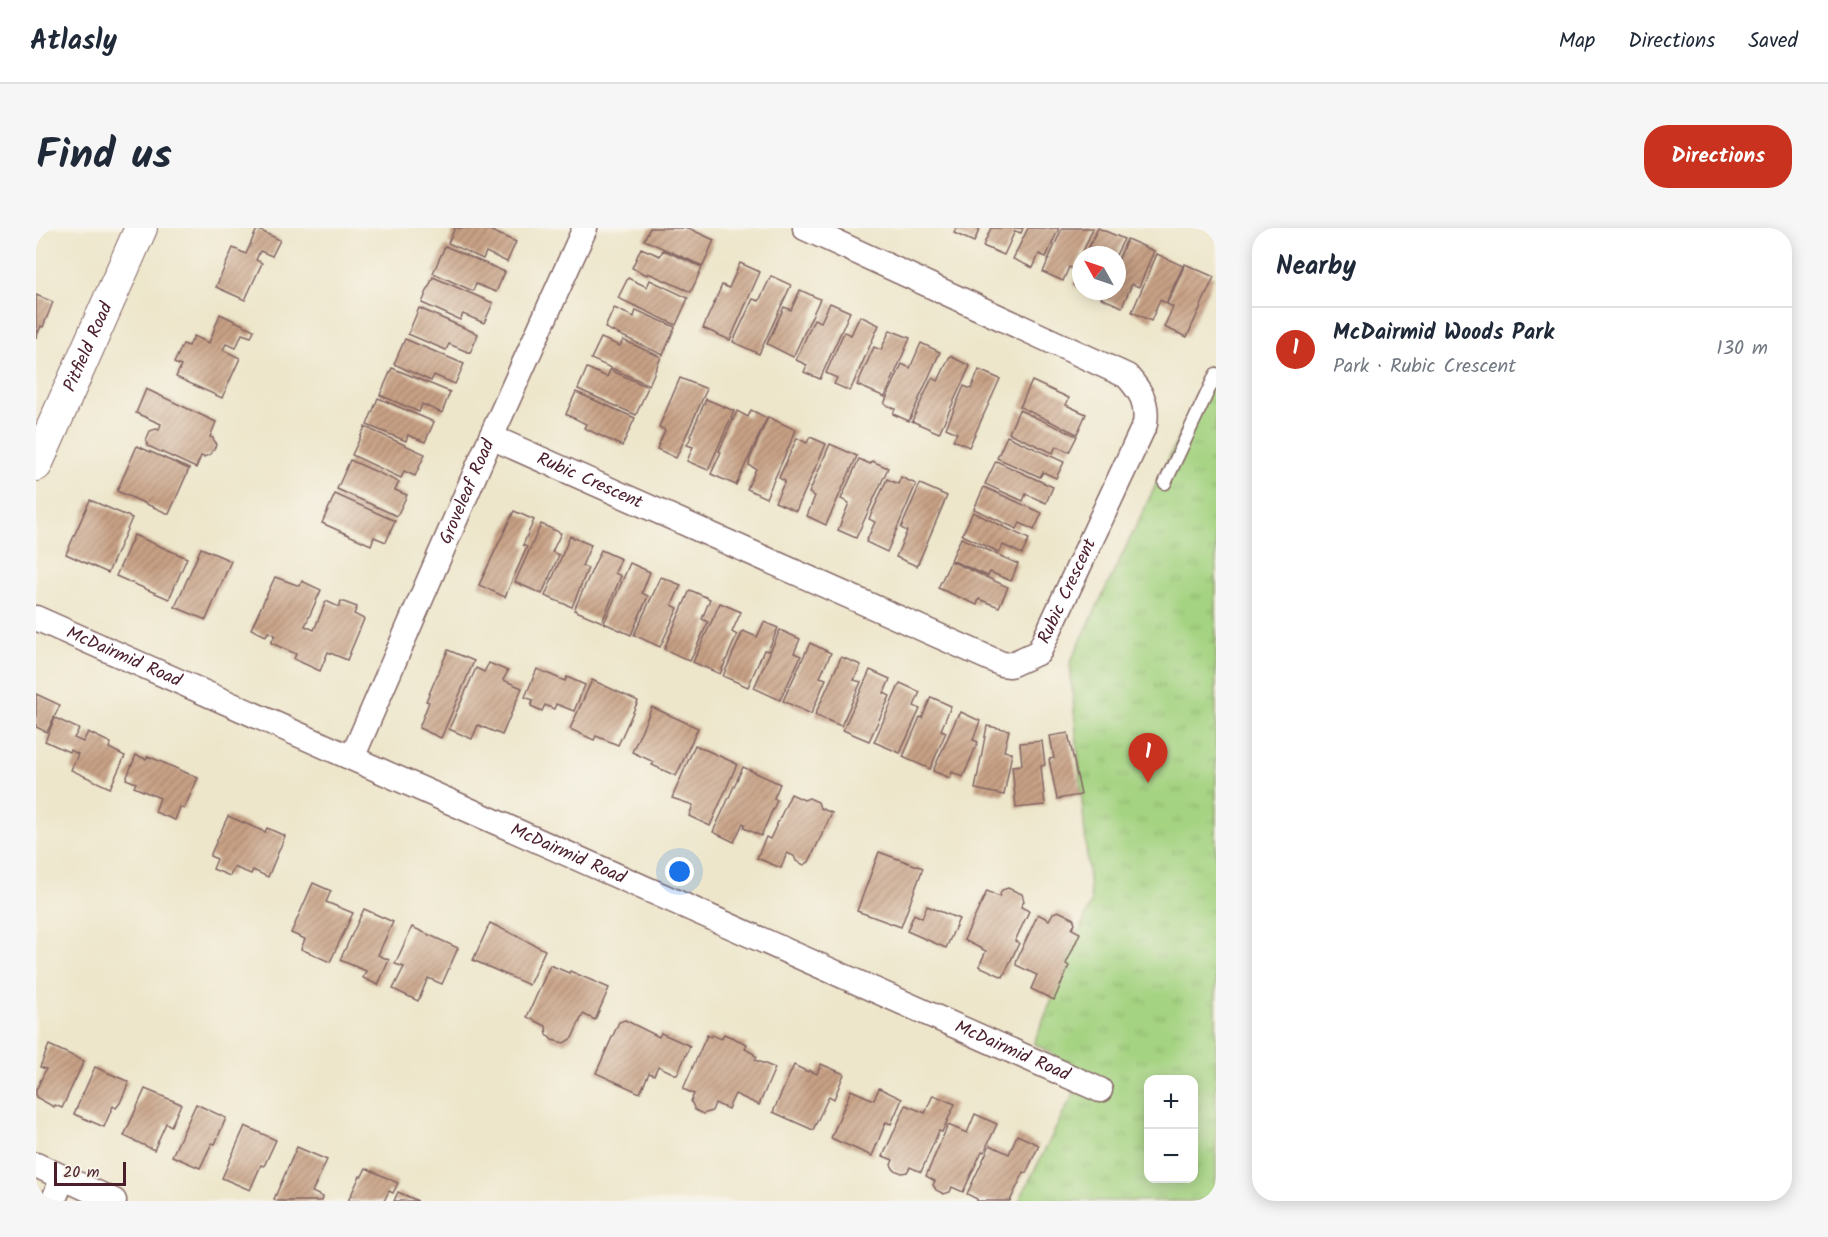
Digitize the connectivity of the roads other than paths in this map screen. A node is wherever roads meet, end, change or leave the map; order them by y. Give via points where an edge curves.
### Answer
1 (141, 228) edge
2 (585, 228) edge
3 (805, 228) edge
4 (1216, 374) edge
5 (491, 437) junction
6 (37, 458) edge
7 (1165, 483) dead end
8 (36, 618) edge
9 (352, 758) junction
10 (1100, 1090) dead end
11 (36, 1165) edge
12 (63, 1178) junction
13 (53, 1201) edge
14 (114, 1201) edge

1 - 6 street, Pitfield Road
2 - 5 street, Groveleaf Road
3 - 5 street, Rubic Crescent via 1127,376 1142,393 1145,424 1039,652 1010,665 1002,664
4 - 7 lane
5 - 9 street, Groveleaf Road
8 - 9 street, McDairmid Road
9 - 10 street, McDairmid Road
11 - 12 street
12 - 13 street
12 - 14 street

